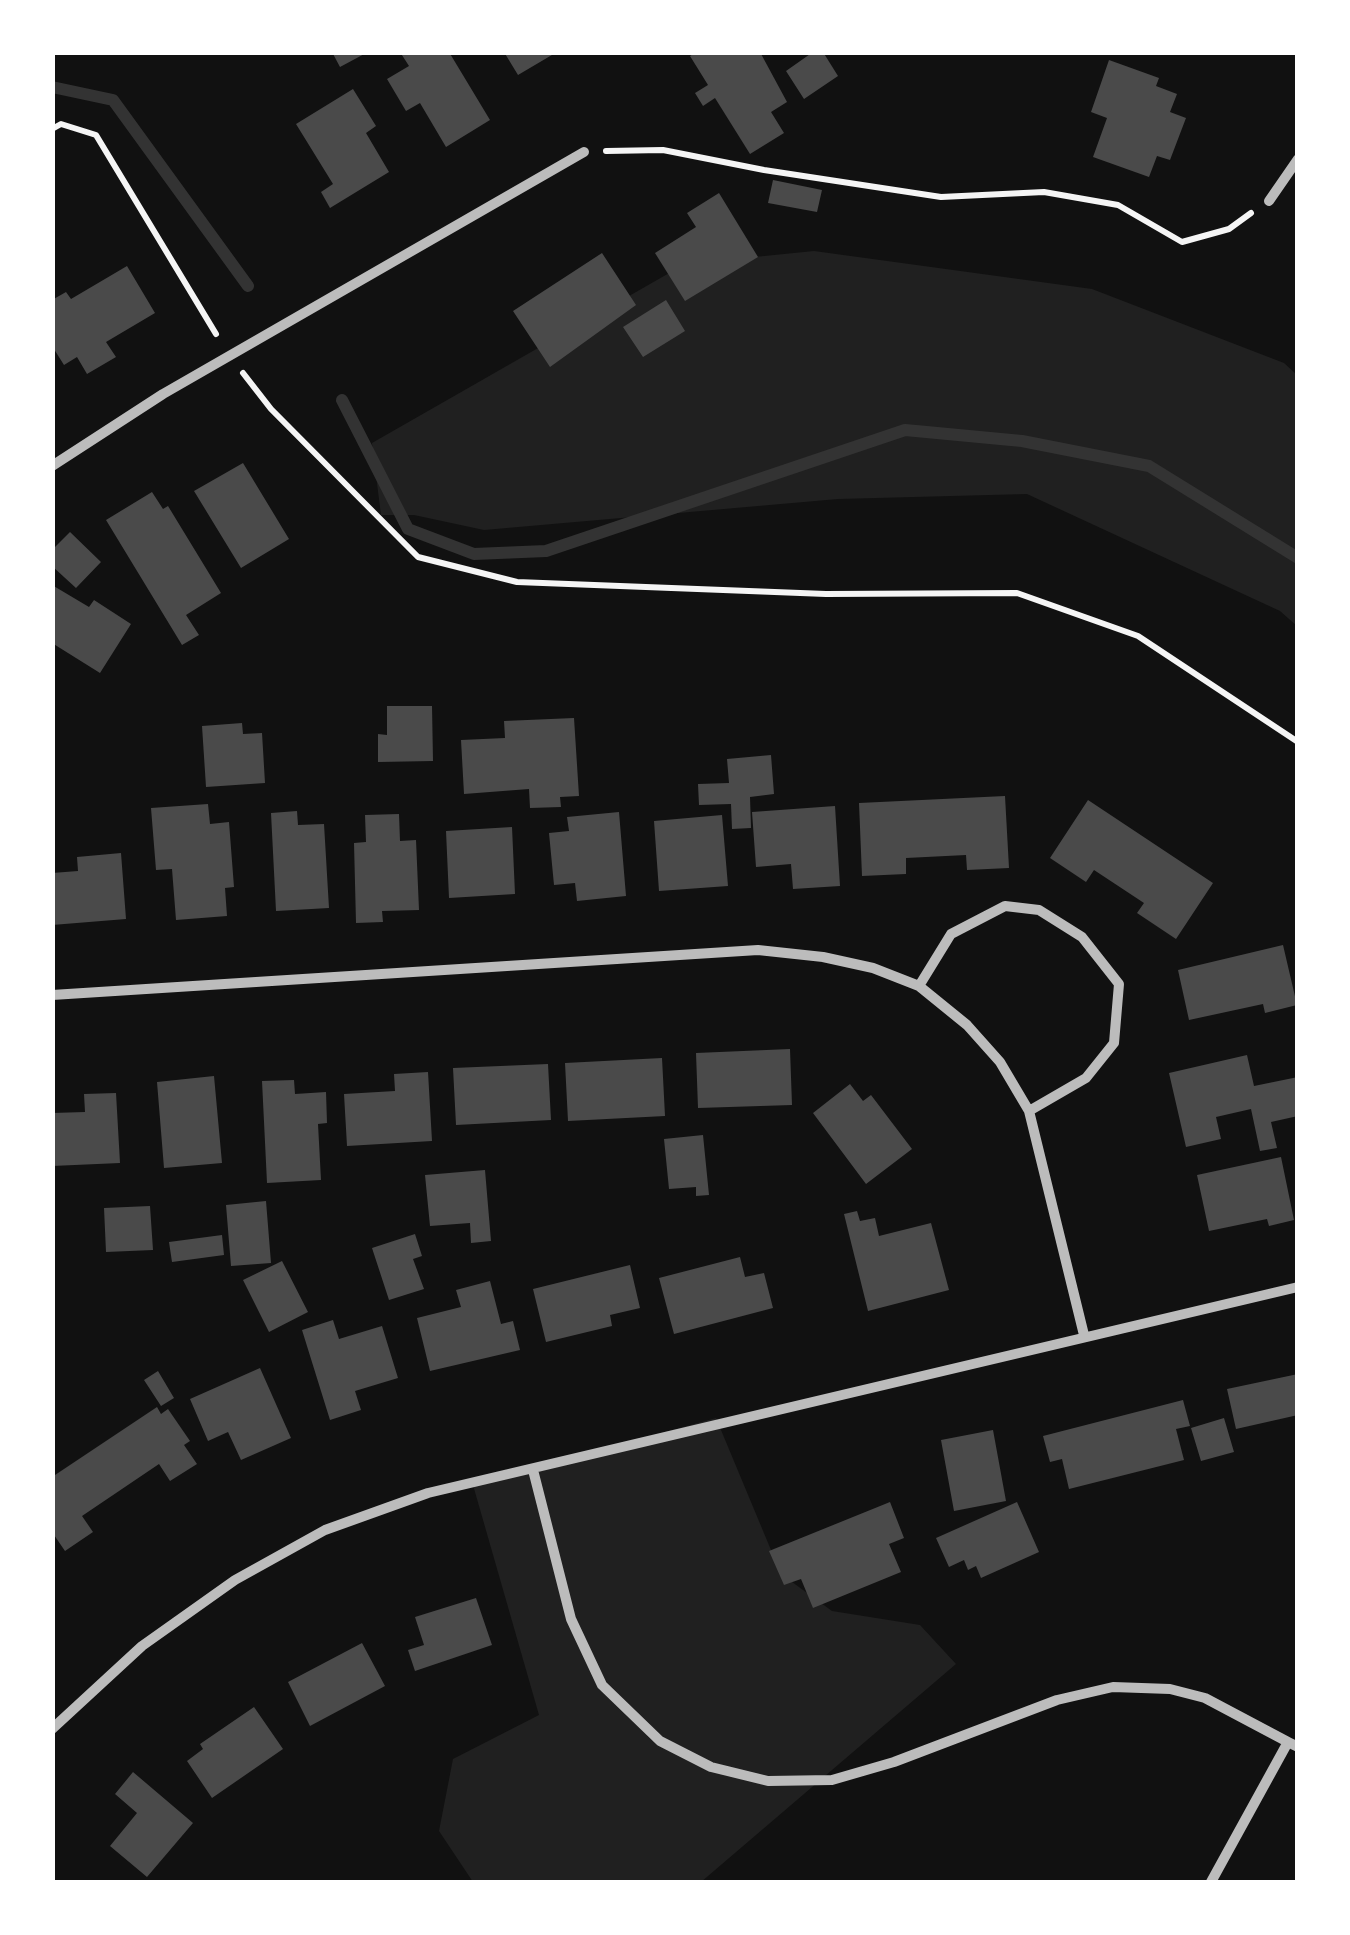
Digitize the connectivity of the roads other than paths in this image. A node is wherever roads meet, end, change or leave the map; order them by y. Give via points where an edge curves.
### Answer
1 (584, 152) road end
2 (1298, 160) edge
3 (1268, 200) road end
4 (52, 466) edge
5 (920, 986) junction
6 (52, 996) edge
7 (1029, 1110) junction
8 (1298, 1287) edge
9 (1084, 1335) junction
10 (533, 1470) junction
11 (52, 1729) edge
12 (1293, 1745) edge
13 (1211, 1882) edge

1 - 4 street via 163,394
2 - 3 street
5 - 6 street via 874,968 758,950
5 - 7 street via 1000,1062
5 - 7 street via 951,934 1005,906 1040,910 1082,937 1119,984 1114,1043 1086,1078
7 - 9 street
8 - 9 street
9 - 10 street
10 - 11 street via 428,1494 325,1530 235,1580 142,1646
10 - 12 street via 571,1619 602,1685 660,1741 711,1767 768,1781 832,1780 1056,1700 1113,1688 1170,1689 1205,1698
12 - 13 street

